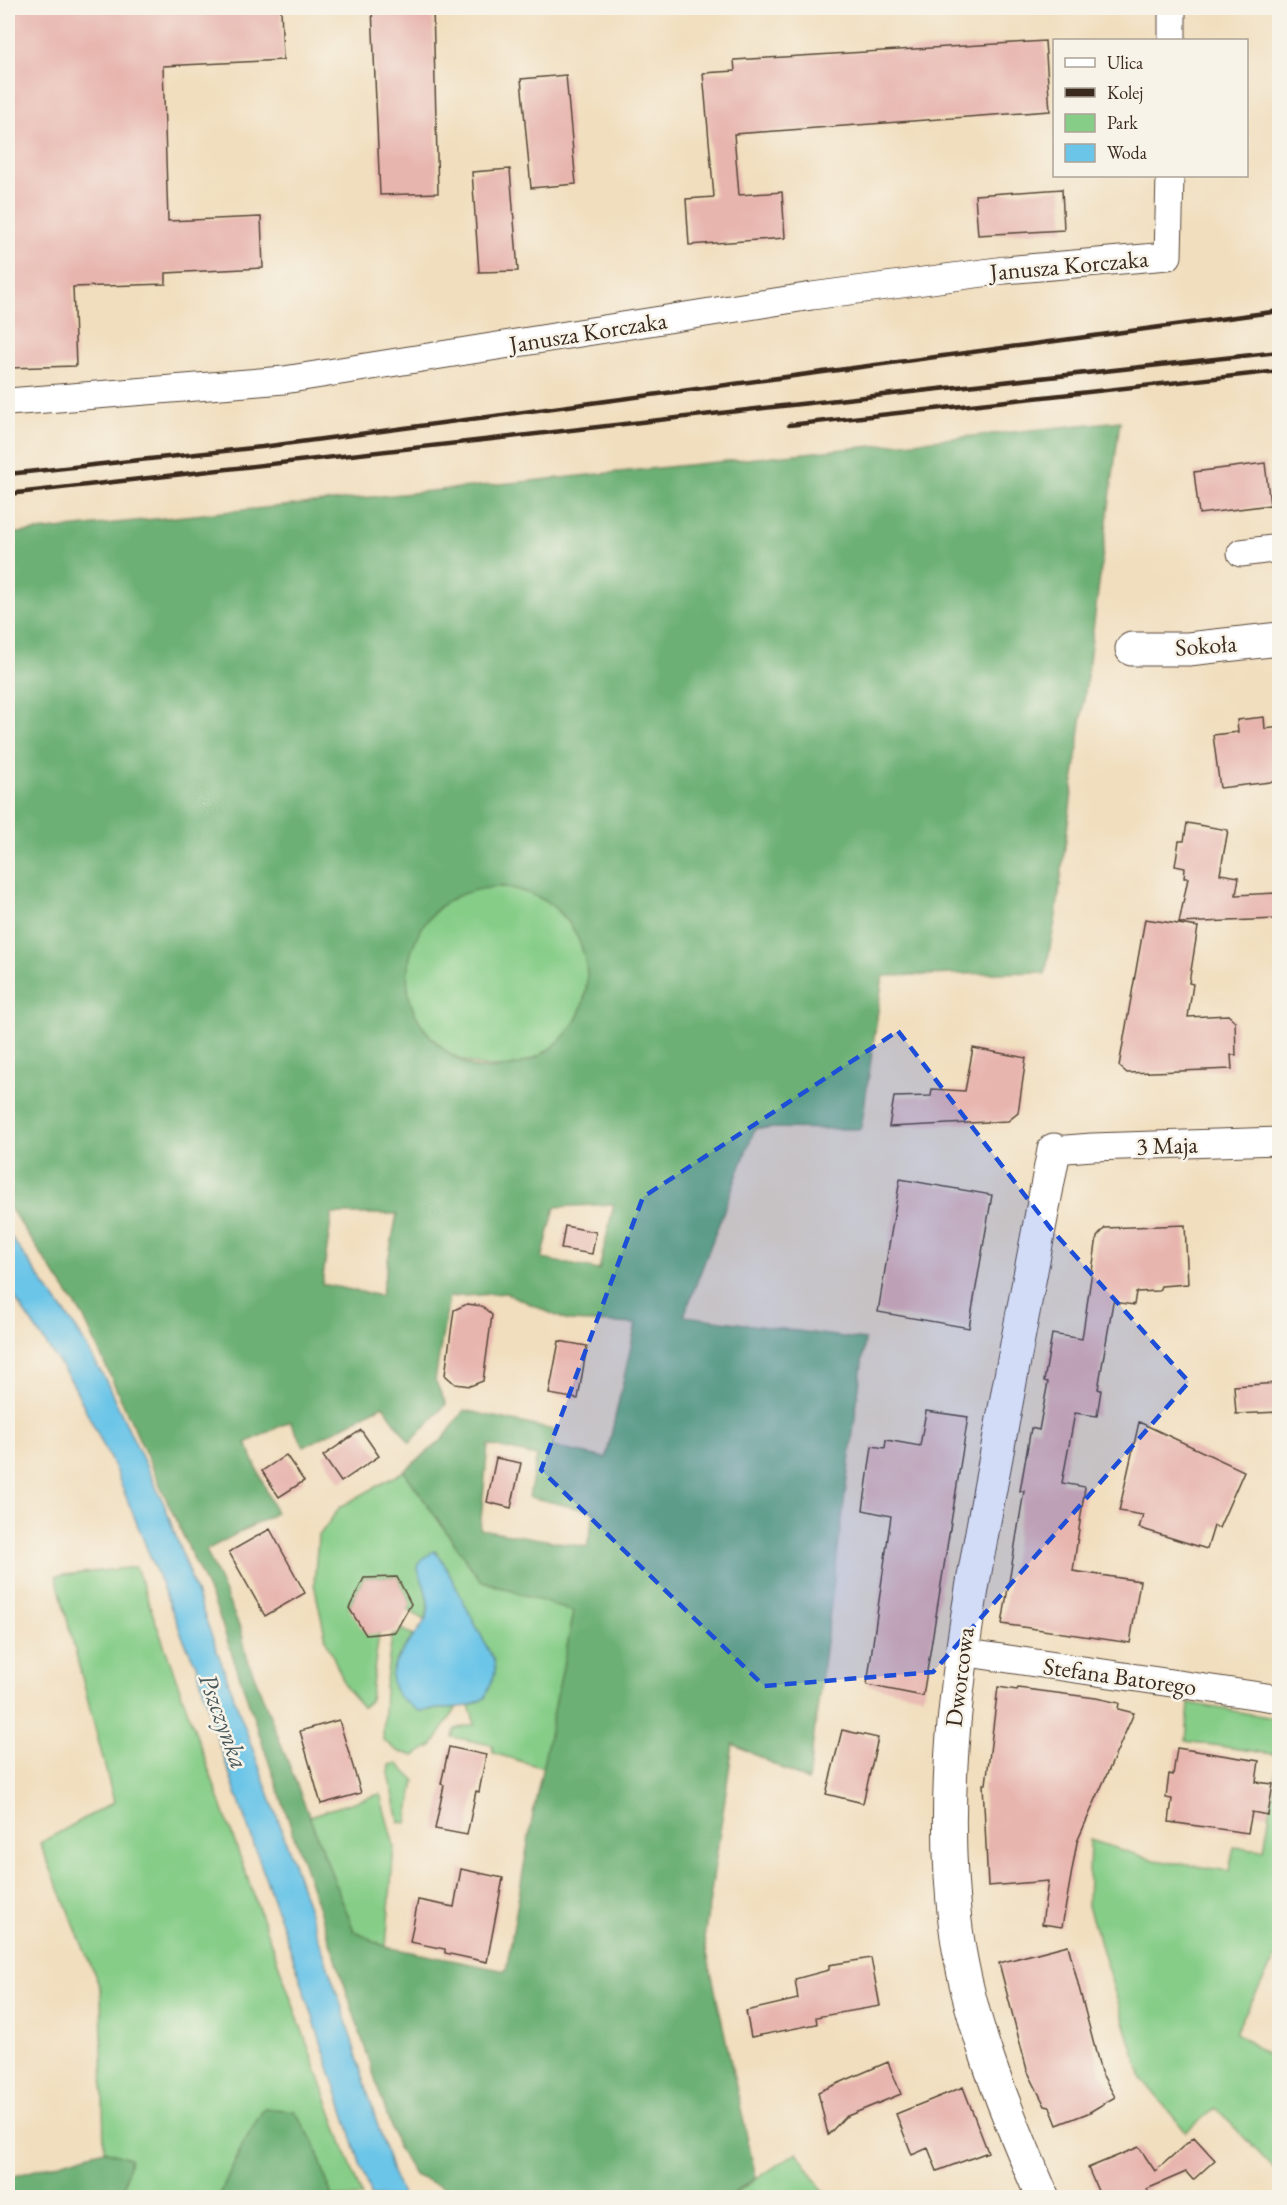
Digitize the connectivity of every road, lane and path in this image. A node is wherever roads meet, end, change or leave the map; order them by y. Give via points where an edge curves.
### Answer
1 (1172, 8) edge
2 (1172, 39) edge
3 (1170, 177) edge
4 (8, 402) edge
5 (1280, 548) edge
6 (1241, 553) dead end
7 (1280, 639) edge
8 (1132, 649) dead end
9 (1280, 1141) edge
10 (1054, 1150) joint
11 (962, 1652) junction
12 (1280, 1699) edge
13 (1043, 2198) edge

1 - 2 street
3 - 4 street, Janusza Korczaka via 1168,256 1005,270 812,296 284,380
5 - 6 street
7 - 8 street, Sokoła via 1188,649
9 - 10 street, 3 Maja
10 - 11 street, Dworcowa
11 - 12 street, Stefana Batorego
11 - 13 street, Dworcowa via 948,1789 955,1923 973,2010 1012,2125

